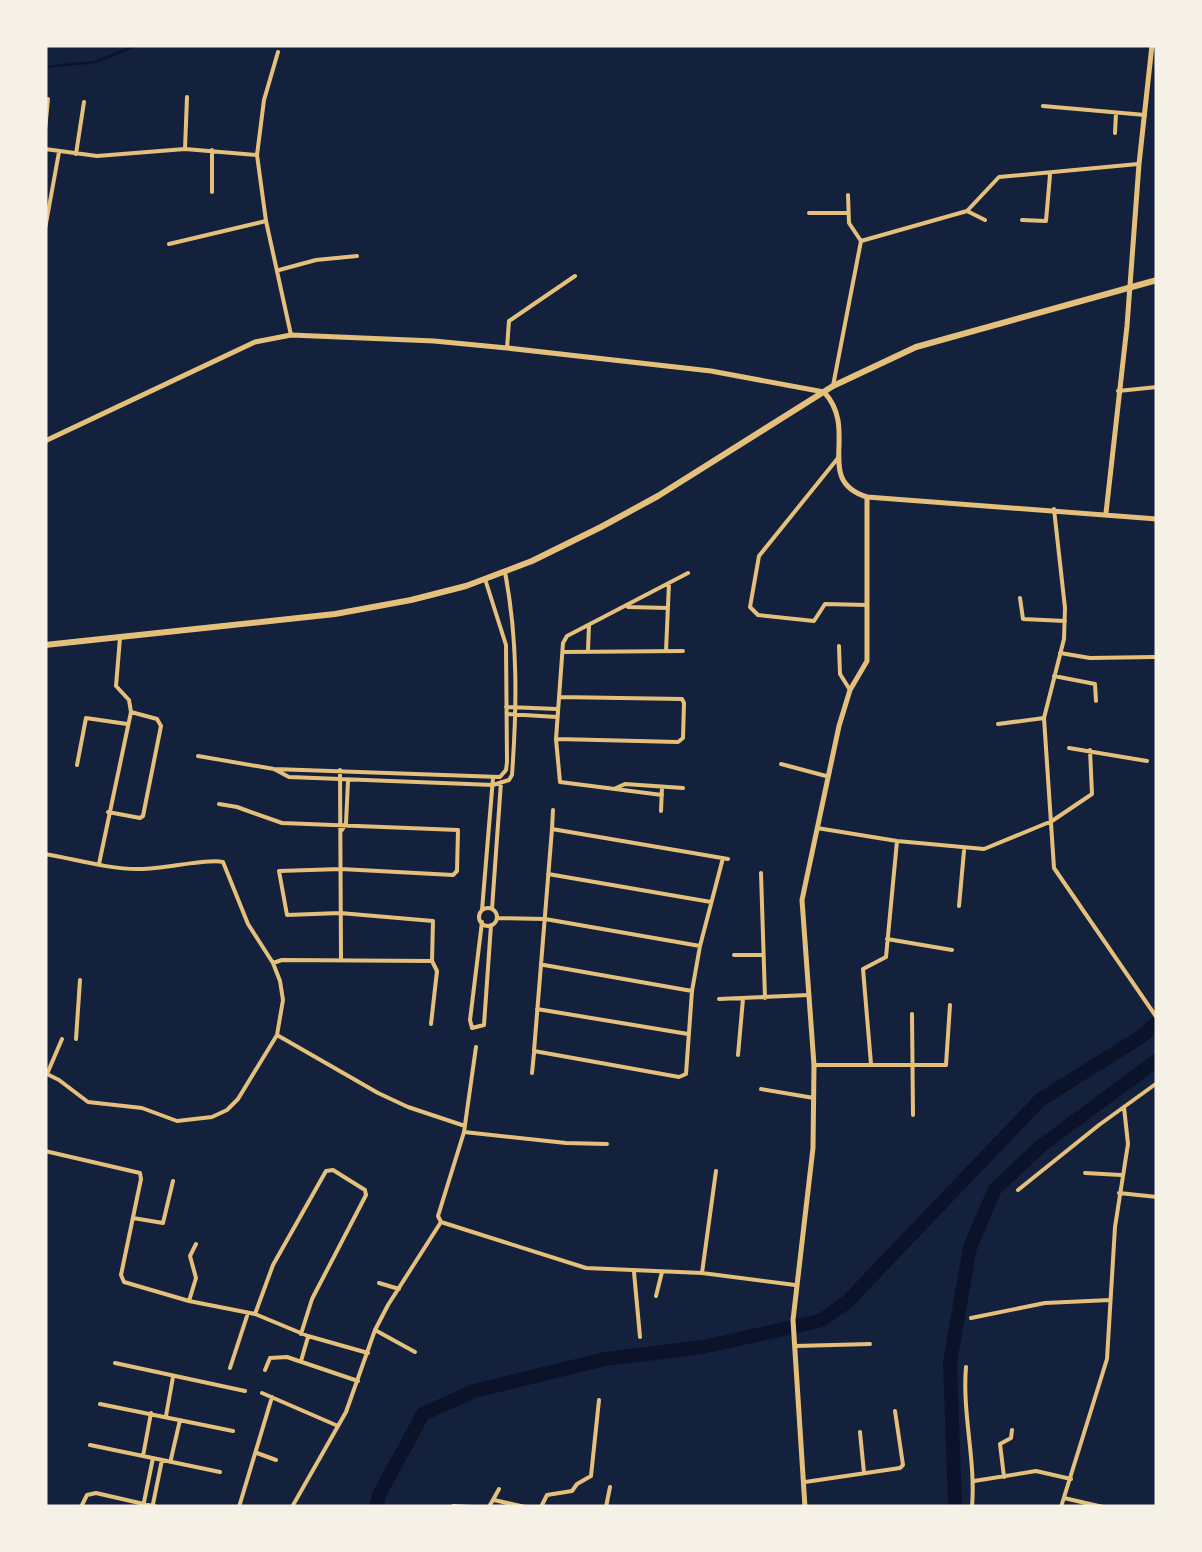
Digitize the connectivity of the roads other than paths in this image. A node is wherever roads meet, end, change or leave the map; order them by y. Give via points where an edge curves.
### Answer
1 (1152, 45) edge
2 (278, 52) dead end
3 (187, 97) dead end
4 (48, 99) dead end
5 (84, 102) dead end
6 (1043, 106) dead end
7 (1116, 113) junction
8 (1145, 115) junction
9 (45, 130) edge
10 (1115, 133) dead end
11 (185, 148) junction
12 (45, 149) edge
13 (212, 150) junction
14 (59, 152) junction
15 (76, 154) junction
16 (257, 155) junction
17 (1139, 160) junction
18 (1050, 174) junction
19 (212, 192) dead end
20 (848, 195) dead end
21 (967, 211) junction
22 (809, 213) dead end
23 (847, 213) junction
24 (984, 220) dead end
25 (1022, 220) dead end
26 (266, 221) junction
27 (45, 229) edge
28 (862, 241) junction
29 (169, 244) dead end
30 (357, 256) dead end
31 (279, 270) junction
32 (575, 276) dead end
33 (1157, 280) edge
34 (1128, 287) junction
35 (292, 336) junction
36 (507, 348) junction
37 (833, 386) junction
38 (1157, 388) edge
39 (1118, 391) junction
40 (824, 392) junction
41 (45, 441) edge
42 (838, 458) junction
43 (867, 497) junction
44 (1054, 508) junction
45 (1106, 514) junction
46 (1157, 519) edge
47 (505, 572) junction
48 (688, 573) dead end
49 (484, 579) junction
50 (669, 583) junction
51 (1020, 598) dead end
52 (868, 605) junction
53 (622, 607) junction
54 (668, 608) junction
55 (512, 609) junction
56 (497, 613) junction
57 (1066, 621) junction
58 (589, 624) junction
59 (514, 626) junction
60 (502, 630) junction
61 (120, 638) junction
62 (516, 644) junction
63 (45, 645) edge
64 (506, 646) junction
65 (839, 646) dead end
66 (588, 650) junction
67 (666, 651) junction
68 (683, 651) dead end
69 (562, 652) junction
70 (1060, 653) junction
71 (1154, 657) dead end
72 (1054, 676) junction
73 (850, 690) junction
74 (559, 697) junction
75 (1096, 701) dead end
76 (506, 707) junction
77 (516, 707) junction
78 (558, 709) junction
79 (130, 712) junction
80 (507, 714) junction
81 (516, 715) junction
82 (557, 717) junction
83 (1044, 718) junction
84 (126, 724) junction
85 (998, 724) dead end
86 (556, 739) junction
87 (1069, 748) dead end
88 (1090, 750) junction
89 (198, 756) dead end
90 (1148, 761) dead end
91 (781, 764) dead end
92 (77, 765) dead end
93 (274, 769) junction
94 (324, 770) junction
95 (340, 770) junction
96 (348, 771) junction
97 (826, 776) junction
98 (323, 777) junction
99 (340, 778) junction
100 (348, 779) junction
101 (495, 780) junction
102 (501, 784) junction
103 (662, 787) junction
104 (616, 788) junction
105 (682, 788) dead end
106 (662, 796) junction
107 (219, 804) dead end
108 (553, 810) dead end
109 (661, 811) dead end
110 (108, 812) junction
111 (1052, 821) junction
112 (343, 823) junction
113 (816, 828) junction
114 (552, 829) junction
115 (897, 841) junction
116 (964, 849) junction
117 (45, 854) edge
118 (99, 864) junction
119 (341, 869) junction
120 (761, 873) dead end
121 (548, 874) junction
122 (711, 902) junction
123 (958, 906) dead end
124 (492, 909) junction
125 (482, 910) junction
126 (340, 913) junction
127 (497, 918) junction
128 (545, 919) junction
129 (482, 922) junction
130 (491, 925) junction
131 (887, 940) junction
132 (700, 946) junction
133 (952, 950) dead end
134 (734, 955) dead end
135 (763, 955) junction
136 (341, 960) junction
137 (432, 962) junction
138 (273, 963) junction
139 (542, 965) junction
140 (80, 980) dead end
141 (692, 991) junction
142 (809, 995) junction
143 (765, 998) junction
144 (718, 999) dead end
145 (742, 999) junction
146 (472, 1004) junction
147 (950, 1005) dead end
148 (485, 1006) junction
149 (536, 1009) junction
150 (912, 1014) dead end
151 (1156, 1016) edge
152 (431, 1024) dead end
153 (688, 1034) junction
154 (277, 1035) junction
155 (62, 1038) dead end
156 (76, 1039) dead end
157 (476, 1047) dead end
158 (534, 1052) junction
159 (738, 1055) dead end
160 (871, 1064) junction
161 (814, 1065) junction
162 (913, 1065) junction
163 (532, 1073) dead end
164 (46, 1074) edge
165 (1157, 1083) edge
166 (761, 1089) dead end
167 (814, 1098) junction
168 (1124, 1107) junction
169 (913, 1115) dead end
170 (464, 1129) junction
171 (607, 1144) dead end
172 (45, 1150) edge
173 (716, 1171) dead end
174 (1085, 1173) dead end
175 (1121, 1174) junction
176 (173, 1181) dead end
177 (1018, 1190) dead end
178 (1119, 1193) junction
179 (1157, 1197) edge
180 (133, 1218) junction
181 (441, 1222) junction
182 (196, 1244) dead end
183 (634, 1270) junction
184 (662, 1271) junction
185 (702, 1273) junction
186 (380, 1283) dead end
187 (795, 1284) junction
188 (399, 1290) junction
189 (656, 1296) dead end
190 (1111, 1300) junction
191 (189, 1302) junction
192 (248, 1314) junction
193 (255, 1314) junction
194 (971, 1318) dead end
195 (376, 1330) junction
196 (302, 1334) junction
197 (308, 1336) junction
198 (640, 1337) dead end
199 (870, 1344) dead end
200 (794, 1346) junction
201 (415, 1352) dead end
202 (368, 1353) junction
203 (300, 1361) junction
204 (114, 1363) dead end
205 (966, 1367) dead end
206 (230, 1368) dead end
207 (265, 1370) dead end
208 (173, 1376) junction
209 (358, 1381) junction
210 (245, 1391) dead end
211 (262, 1393) dead end
212 (272, 1398) junction
213 (600, 1400) dead end
214 (100, 1404) dead end
215 (895, 1410) dead end
216 (152, 1414) junction
217 (166, 1416) junction
218 (180, 1420) junction
219 (338, 1426) junction
220 (1012, 1430) dead end
221 (233, 1431) dead end
222 (860, 1432) dead end
223 (90, 1445) dead end
224 (255, 1453) junction
225 (143, 1456) junction
226 (154, 1458) junction
227 (162, 1460) junction
228 (276, 1460) dead end
229 (170, 1461) junction
230 (220, 1472) dead end
231 (864, 1473) junction
232 (1004, 1476) junction
233 (1071, 1478) junction
234 (804, 1482) junction
235 (974, 1482) junction
236 (610, 1487) dead end
237 (499, 1489) dead end
238 (1064, 1498) junction
239 (494, 1500) junction
240 (143, 1505) edge
241 (154, 1506) edge
242 (453, 1506) edge
243 (81, 1507) edge
244 (96, 1507) edge
245 (239, 1507) edge
246 (292, 1507) edge
247 (471, 1507) edge
248 (489, 1507) edge
249 (525, 1507) edge
250 (541, 1507) edge
251 (606, 1507) edge
252 (805, 1507) edge
253 (972, 1507) edge
254 (1061, 1507) edge
255 (1103, 1507) edge

1 - 8 street
2 - 16 street
3 - 11 street
4 - 9 street
5 - 15 street
6 - 7 street
7 - 8 street
7 - 10 street
8 - 17 street
11 - 13 street
11 - 15 street
12 - 14 street
13 - 16 street
13 - 19 street
14 - 15 street
14 - 27 street
16 - 26 street
17 - 18 street
17 - 34 street
18 - 21 street via 999,177
18 - 25 street via 1046,221
20 - 23 street
21 - 24 street
21 - 28 street
22 - 23 street
23 - 28 street
26 - 29 street
26 - 31 street
28 - 37 street
30 - 31 street
31 - 35 street
32 - 36 street via 508,321
33 - 34 main road
34 - 37 main road via 927,343
34 - 39 street
35 - 36 street
35 - 41 street via 255,342
36 - 40 street via 712,371
37 - 40 main road
38 - 39 street
39 - 45 street
40 - 42 street via 840,419
40 - 47 main road via 658,496
42 - 43 street via 845,483
42 - 52 street via 759,556 750,607 758,615 814,621 825,604
43 - 44 street
43 - 52 street
44 - 45 street
44 - 57 street
45 - 46 street
47 - 49 main road
47 - 55 street
48 - 50 street
49 - 56 street
49 - 61 main road via 335,614
50 - 53 street
50 - 54 street
51 - 57 street via 1023,619
52 - 73 street via 867,661
53 - 54 street
53 - 58 street
54 - 67 street
55 - 56 street
55 - 59 street
56 - 60 street
57 - 70 street
58 - 66 street
58 - 69 street via 564,639
59 - 60 street
59 - 62 street
60 - 64 street
61 - 63 main road
61 - 79 street via 116,686
62 - 64 street
62 - 77 street
64 - 76 street
65 - 73 street via 840,674
66 - 67 street
66 - 69 street
67 - 68 street
69 - 74 street
70 - 71 street
70 - 72 street
72 - 75 street via 1095,684
72 - 83 street
73 - 97 street
74 - 78 street
74 - 86 street via 682,699 683,738
76 - 77 street
76 - 80 street
77 - 78 street
77 - 81 street
78 - 82 street
79 - 84 street
79 - 110 street via 160,723 144,816
80 - 81 street
80 - 101 street via 507,762
81 - 82 street
81 - 102 street via 512,774
82 - 86 street
83 - 85 street
83 - 111 street
84 - 92 street via 86,718
84 - 110 street
86 - 104 street via 560,782
87 - 88 street
88 - 90 street
88 - 111 street via 1093,792
89 - 93 street
91 - 97 street
93 - 94 street
93 - 98 street via 284,776
94 - 95 street
94 - 98 street
95 - 96 street
95 - 99 street
96 - 100 street
96 - 101 street
97 - 113 street
98 - 99 street
99 - 100 street
99 - 112 street
100 - 101 street
100 - 112 street
101 - 102 street
101 - 125 street
102 - 124 street
103 - 104 street
103 - 105 street
103 - 106 street
104 - 106 street
106 - 109 street
107 - 112 street via 275,822
108 - 114 street
110 - 118 street
111 - 116 street via 992,846
111 - 151 street via 1057,875
112 - 119 street
112 - 119 street via 456,829 457,871
113 - 115 street
113 - 142 street via 802,900
114 - 121 street
114 - 122 street via 726,859
115 - 116 street
115 - 131 street
116 - 123 street
117 - 118 street
118 - 138 street via 146,870 223,862 244,916
119 - 126 street
119 - 126 street via 278,872 286,915
120 - 135 street
121 - 122 street
121 - 128 street
122 - 132 street
124 - 125 street
124 - 127 street
125 - 129 street
126 - 136 street
126 - 137 street via 432,920
127 - 128 street
127 - 130 street
128 - 132 street
128 - 139 street
129 - 130 street
129 - 146 street
130 - 148 street
131 - 133 street
131 - 160 street via 884,960 863,969
132 - 141 street
134 - 135 street
135 - 143 street
136 - 137 street
136 - 138 street
137 - 152 street via 437,971
138 - 154 street via 283,1000
139 - 141 street
139 - 149 street
140 - 156 street
141 - 153 street
142 - 143 street
142 - 161 street
143 - 145 street
144 - 145 street
145 - 159 street
146 - 148 street
146 - 148 street via 474,1028 484,1026
147 - 162 street via 948,1063
149 - 153 street
149 - 158 street
150 - 162 street
153 - 158 street via 686,1074 680,1077
154 - 164 street via 232,1106 197,1121 88,1102
154 - 170 street via 378,1093
155 - 164 street
157 - 170 street
158 - 163 street
160 - 161 street
160 - 162 street
161 - 167 street
162 - 169 street
165 - 168 street
166 - 167 street
167 - 187 street
168 - 175 street via 1128,1144
168 - 177 street
170 - 171 street
170 - 181 street
172 - 180 street via 138,1171
173 - 185 street
174 - 175 street
175 - 178 street
176 - 180 street via 164,1223
178 - 179 street
178 - 190 street
180 - 191 street via 124,1282
181 - 183 street via 573,1265
181 - 188 street
182 - 191 street
183 - 184 street
183 - 198 street
184 - 185 street
184 - 189 street
185 - 187 street
186 - 188 street
187 - 200 street
188 - 195 street
190 - 194 street via 1045,1303
190 - 233 street via 1107,1359
191 - 192 street
192 - 193 street
192 - 206 street
193 - 196 street
193 - 196 street via 286,1242 326,1171 333,1170 366,1196 312,1299
195 - 201 street
195 - 202 street
196 - 197 street
197 - 202 street
197 - 203 street
199 - 200 street
200 - 234 street
202 - 209 street
203 - 207 street via 273,1357
203 - 209 street
204 - 208 street
205 - 235 street
208 - 210 street
208 - 217 street
209 - 219 street
211 - 212 street
212 - 219 street
212 - 224 street
213 - 250 street via 591,1476 572,1491 547,1495
214 - 216 street
215 - 231 street via 903,1465
216 - 217 street
216 - 225 street
217 - 218 street
218 - 221 street
218 - 229 street
219 - 246 street
220 - 232 street via 1000,1444
222 - 231 street
223 - 225 street
224 - 228 street
224 - 245 street
225 - 226 street
226 - 227 street
226 - 240 street
227 - 229 street
227 - 241 street
229 - 230 street
231 - 234 street
232 - 233 street via 1038,1471
232 - 235 street
233 - 238 street
234 - 252 street
235 - 253 street
236 - 251 street
237 - 239 street
238 - 254 street
238 - 255 street
239 - 248 street
239 - 249 street
240 - 241 street
240 - 243 street via 96,1493
242 - 247 street
243 - 244 street

